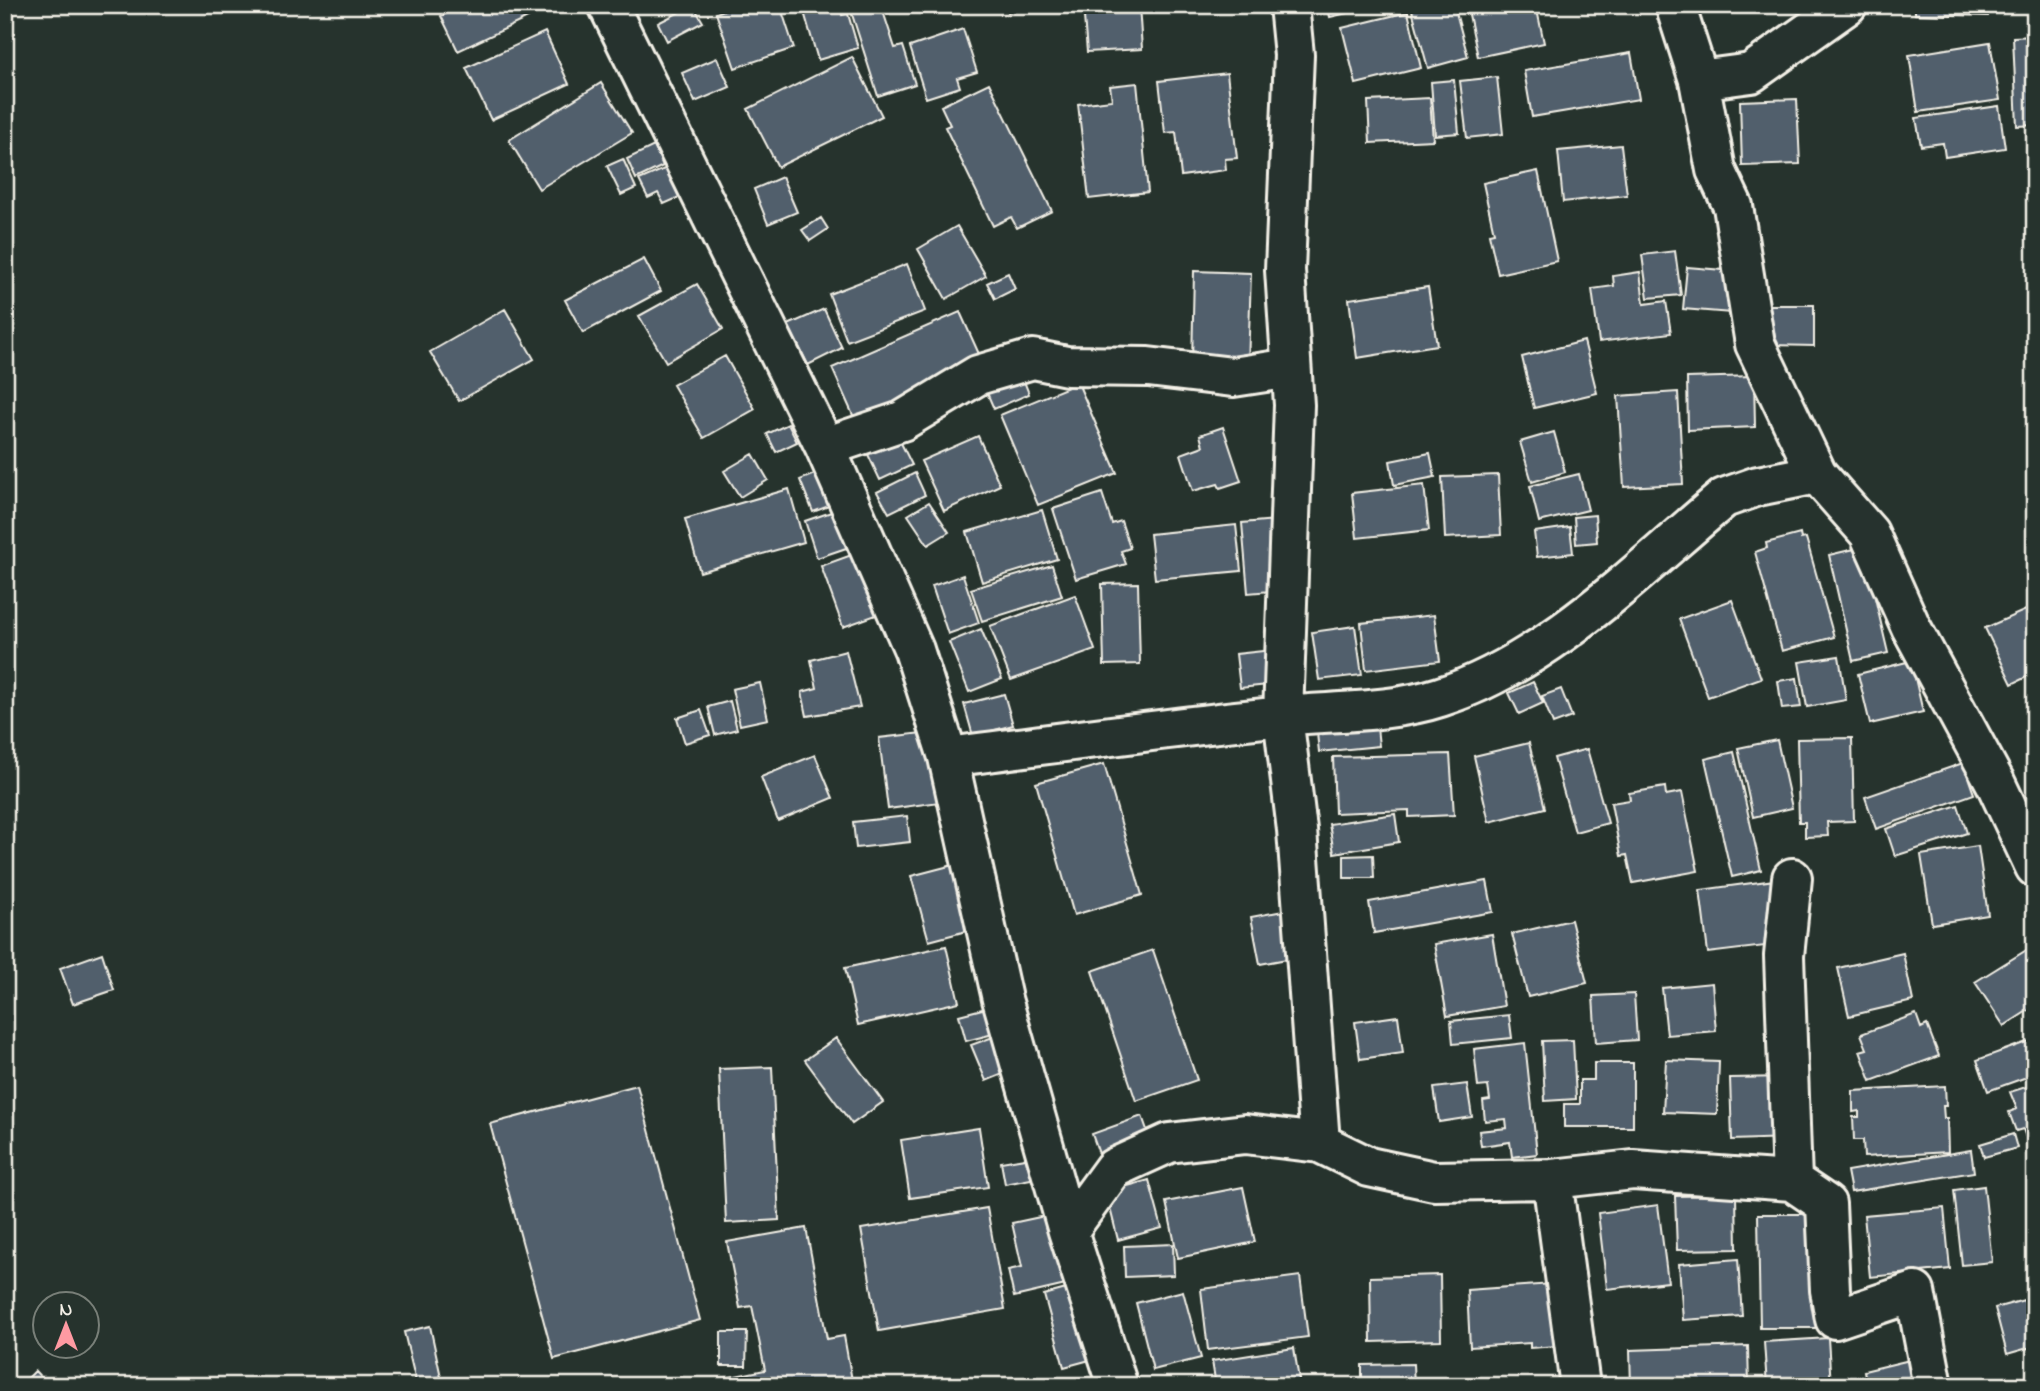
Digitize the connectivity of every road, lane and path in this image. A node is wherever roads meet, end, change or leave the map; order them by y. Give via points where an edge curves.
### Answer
1 (608, 5) edge
2 (1289, 5) edge
3 (1675, 5) edge
4 (1847, 5) edge
5 (1699, 80) junction
6 (1291, 368) junction
7 (825, 447) junction
8 (1817, 474) junction
9 (1283, 716) junction
10 (948, 757) junction
11 (2035, 867) edge
12 (1792, 878) dead end
13 (1320, 1143) junction
14 (1552, 1179) junction
15 (1793, 1181) junction
16 (1068, 1231) junction
17 (1118, 1386) edge
18 (1580, 1386) edge
19 (1933, 1386) edge

1 - 7 street
2 - 6 street via 1294,55 1285,270
3 - 5 street
4 - 5 street via 1751,73
5 - 8 street via 1716,170 1734,206 1755,344
6 - 7 street via 1233,377 1148,367 1067,366 1033,359 978,375 902,421
6 - 9 street via 1294,405
7 - 10 street via 914,650
8 - 9 street via 1724,498 1552,641 1473,684 1440,698 1396,706
8 - 11 street via 1869,533 1911,627
9 - 10 street
9 - 13 street via 1297,830
10 - 16 street via 1002,999
12 - 15 street via 1784,956
13 - 14 street via 1369,1167 1434,1181
13 - 16 street via 1245,1134 1169,1143 1114,1168
14 - 15 street via 1633,1170
14 - 18 street
15 - 19 street via 1826,1204 1835,1319 1915,1292
16 - 17 street

